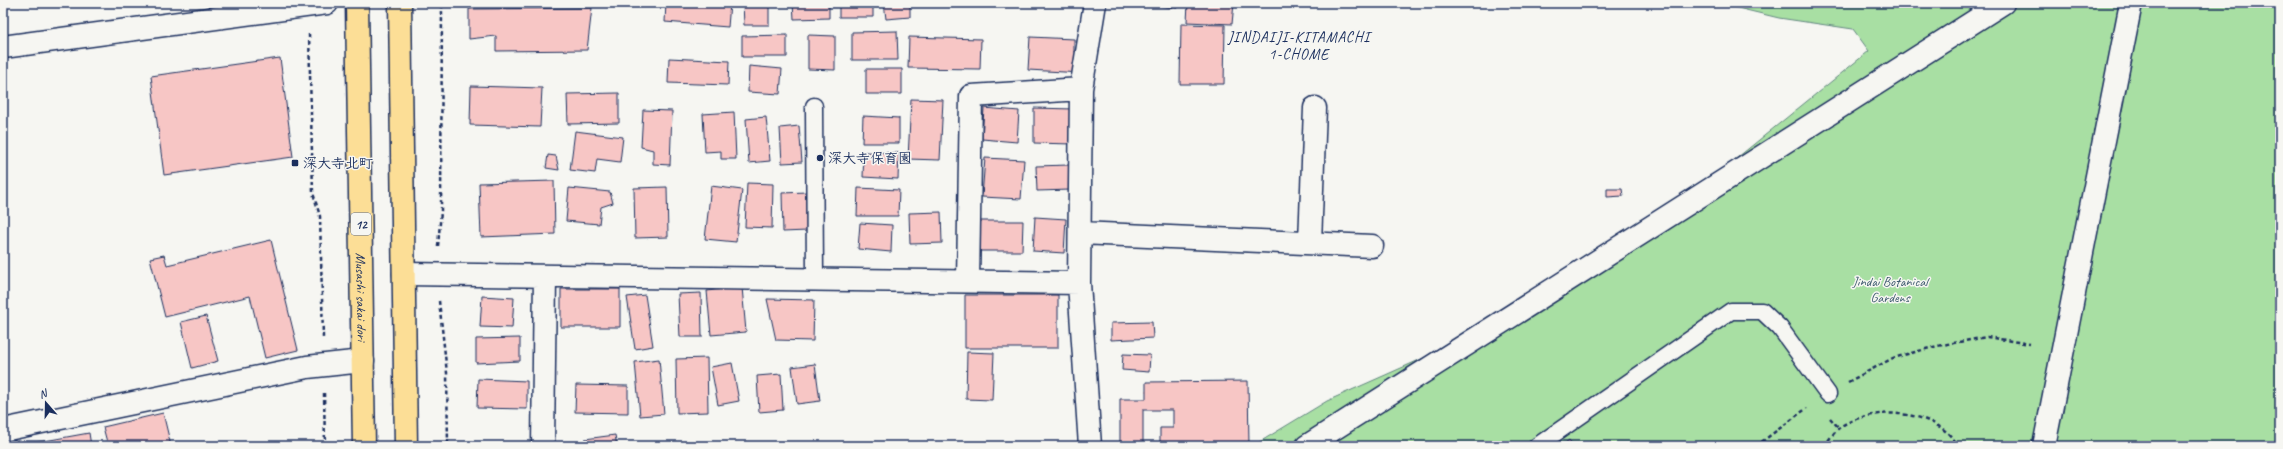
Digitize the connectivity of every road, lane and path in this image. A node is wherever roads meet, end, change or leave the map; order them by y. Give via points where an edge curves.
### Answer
1 (357, 3) edge
2 (400, 3) edge
3 (442, 3) edge
4 (1095, 3) edge
5 (2003, 3) edge
6 (2131, 3) edge
7 (317, 4) edge
8 (3, 48) edge
9 (1081, 89) junction
10 (814, 106) dead end
11 (1315, 108) dead end
12 (1080, 233) junction
13 (1310, 243) junction
14 (1372, 246) dead end
15 (404, 274) junction
16 (437, 275) junction
17 (545, 276) junction
18 (815, 280) junction
19 (968, 281) junction
20 (1079, 283) junction
21 (2030, 344) dead end
22 (363, 361) junction
23 (323, 365) junction
24 (1828, 394) junction
25 (3, 430) edge
26 (325, 446) edge
27 (364, 446) edge
28 (406, 446) edge
29 (448, 446) edge
30 (543, 446) edge
31 (1090, 446) edge
32 (1307, 446) edge
33 (1537, 446) edge
34 (1756, 446) edge
35 (1824, 446) edge
36 (1958, 446) edge
37 (2044, 446) edge

1 - 22 main road, Musashi sakai dori / 12
2 - 15 main road
3 - 16 path via 441,211
4 - 9 street
5 - 32 street
6 - 37 street
7 - 8 street
7 - 23 path via 313,193 320,216
9 - 12 street
9 - 19 street via 971,96
10 - 18 lane
11 - 13 street
12 - 13 street
12 - 20 street
13 - 14 street
15 - 16 street
15 - 28 main road
16 - 17 street
16 - 29 path via 447,373
17 - 18 street
17 - 30 street
18 - 19 street
19 - 20 street
20 - 31 street
21 - 24 path via 1987,338 1937,346 1893,358
22 - 23 street
22 - 27 main road, Musashi sakai dori / 12
23 - 25 street via 160,396
23 - 26 path
24 - 33 lane via 1780,328 1762,310 1731,311
24 - 34 path
35 - 36 path via 1839,428 1856,419 1878,414 1908,415 1931,422 1952,436

